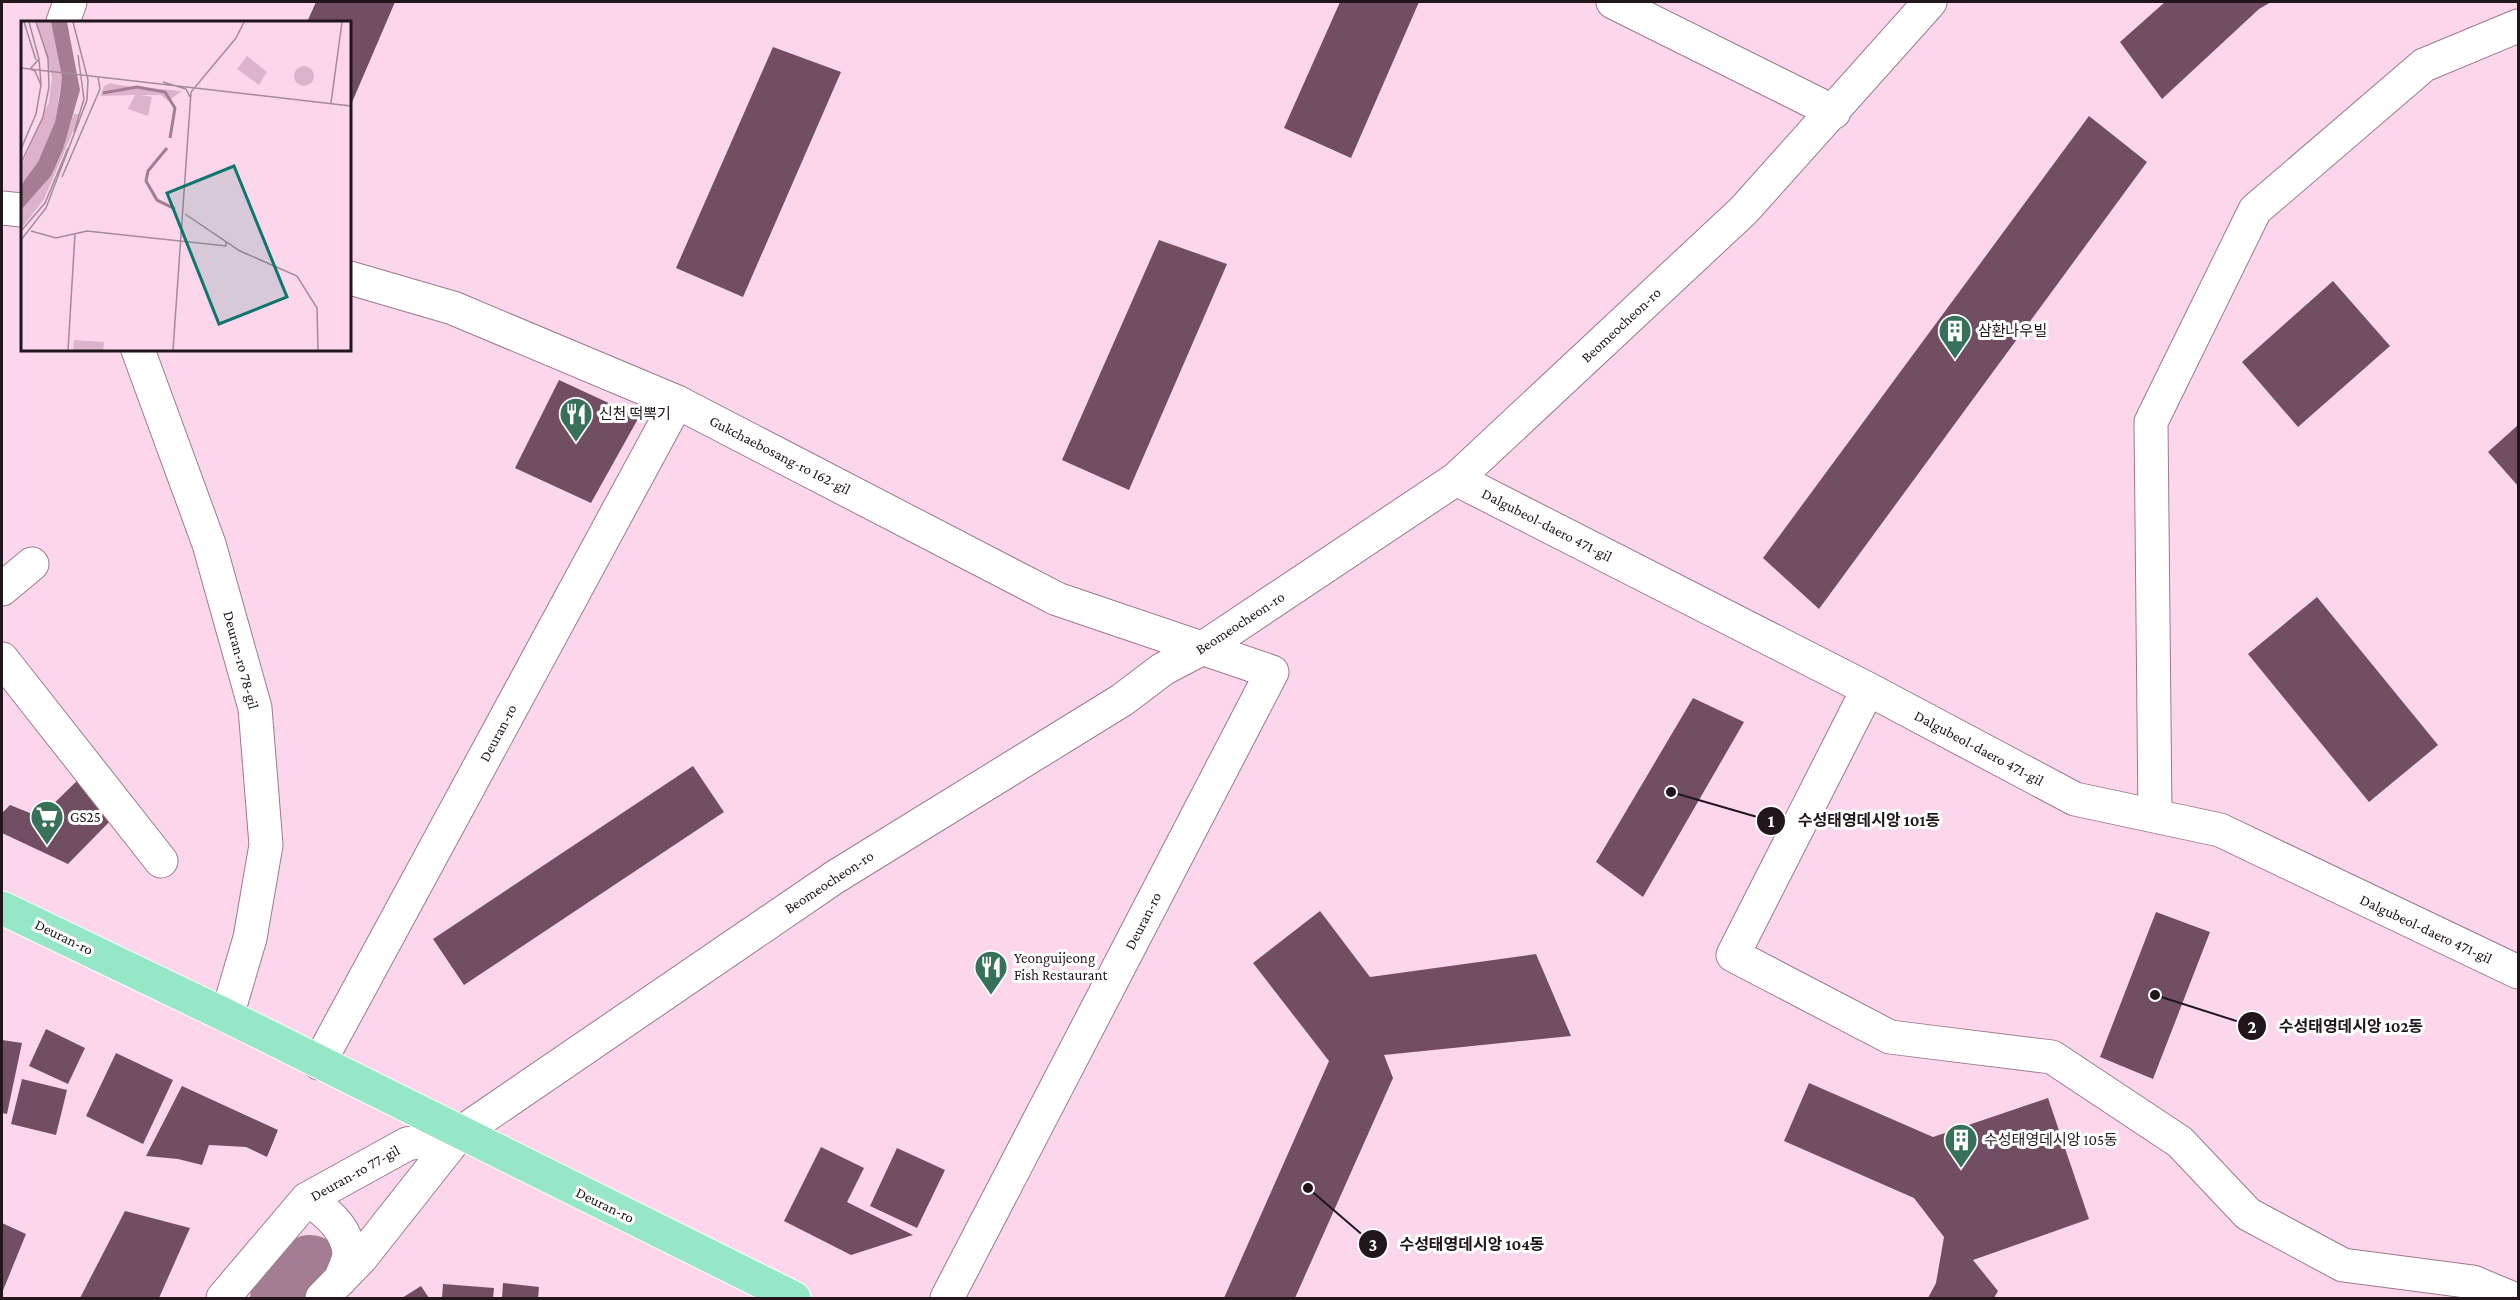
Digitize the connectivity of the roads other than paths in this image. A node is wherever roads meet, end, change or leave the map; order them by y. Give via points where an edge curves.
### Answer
1 (70, 2) edge
2 (1613, 2) edge
3 (1930, 2) edge
4 (63, 21) edge
5 (2518, 26) edge
6 (1834, 112) junction
7 (2, 208) edge
8 (21, 210) edge
9 (351, 278) edge
10 (138, 351) edge
11 (678, 402) junction
12 (1456, 478) junction
13 (32, 564) dead end
14 (2, 589) edge
15 (1203, 648) junction
16 (2, 659) edge
17 (1868, 689) junction
18 (2155, 816) junction
19 (161, 861) dead end
20 (2, 908) edge
21 (2518, 972) edge
22 (227, 1016) junction
23 (319, 1063) junction
24 (459, 1134) junction
25 (307, 1199) junction
26 (331, 1289) edge
27 (224, 1299) edge
28 (794, 1299) edge
29 (947, 1299) edge
30 (2511, 1299) edge

1 - 4 street
2 - 6 street
3 - 6 street, Beomeocheon-ro
5 - 18 street via 2424,65 2255,210 2151,422
6 - 12 street, Beomeocheon-ro via 1744,210
7 - 8 street
9 - 11 street, Gukchaebosang-ro 162-gil via 453,308
10 - 22 street, Deuran-ro 78-gil via 209,544 255,708 266,845 250,938
11 - 15 street, Gukchaebosang-ro 162-gil via 1057,599
11 - 23 street, Deuran-ro
12 - 15 street, Beomeocheon-ro
12 - 17 street, Dalgubeol-daero 471-gil
13 - 14 street
15 - 24 street, Beomeocheon-ro via 1163,669 1122,700 835,877
15 - 29 street, Deuran-ro via 1272,672
16 - 19 street
17 - 18 street, Dalgubeol-daero 471-gil via 2075,800
17 - 30 street via 1732,955 1890,1037 2052,1057 2180,1142 2248,1214 2343,1265 2474,1282
18 - 21 street, Dalgubeol-daero 471-gil via 2220,830
20 - 22 main road, Deuran-ro
22 - 23 main road, Deuran-ro
23 - 24 main road, Deuran-ro
24 - 25 street, Deuran-ro 77-gil via 407,1144
24 - 26 street via 361,1258
24 - 28 main road, Deuran-ro
25 - 26 street via 324,1209 342,1230 349,1254
25 - 27 street, Deuran-ro 77-gil

